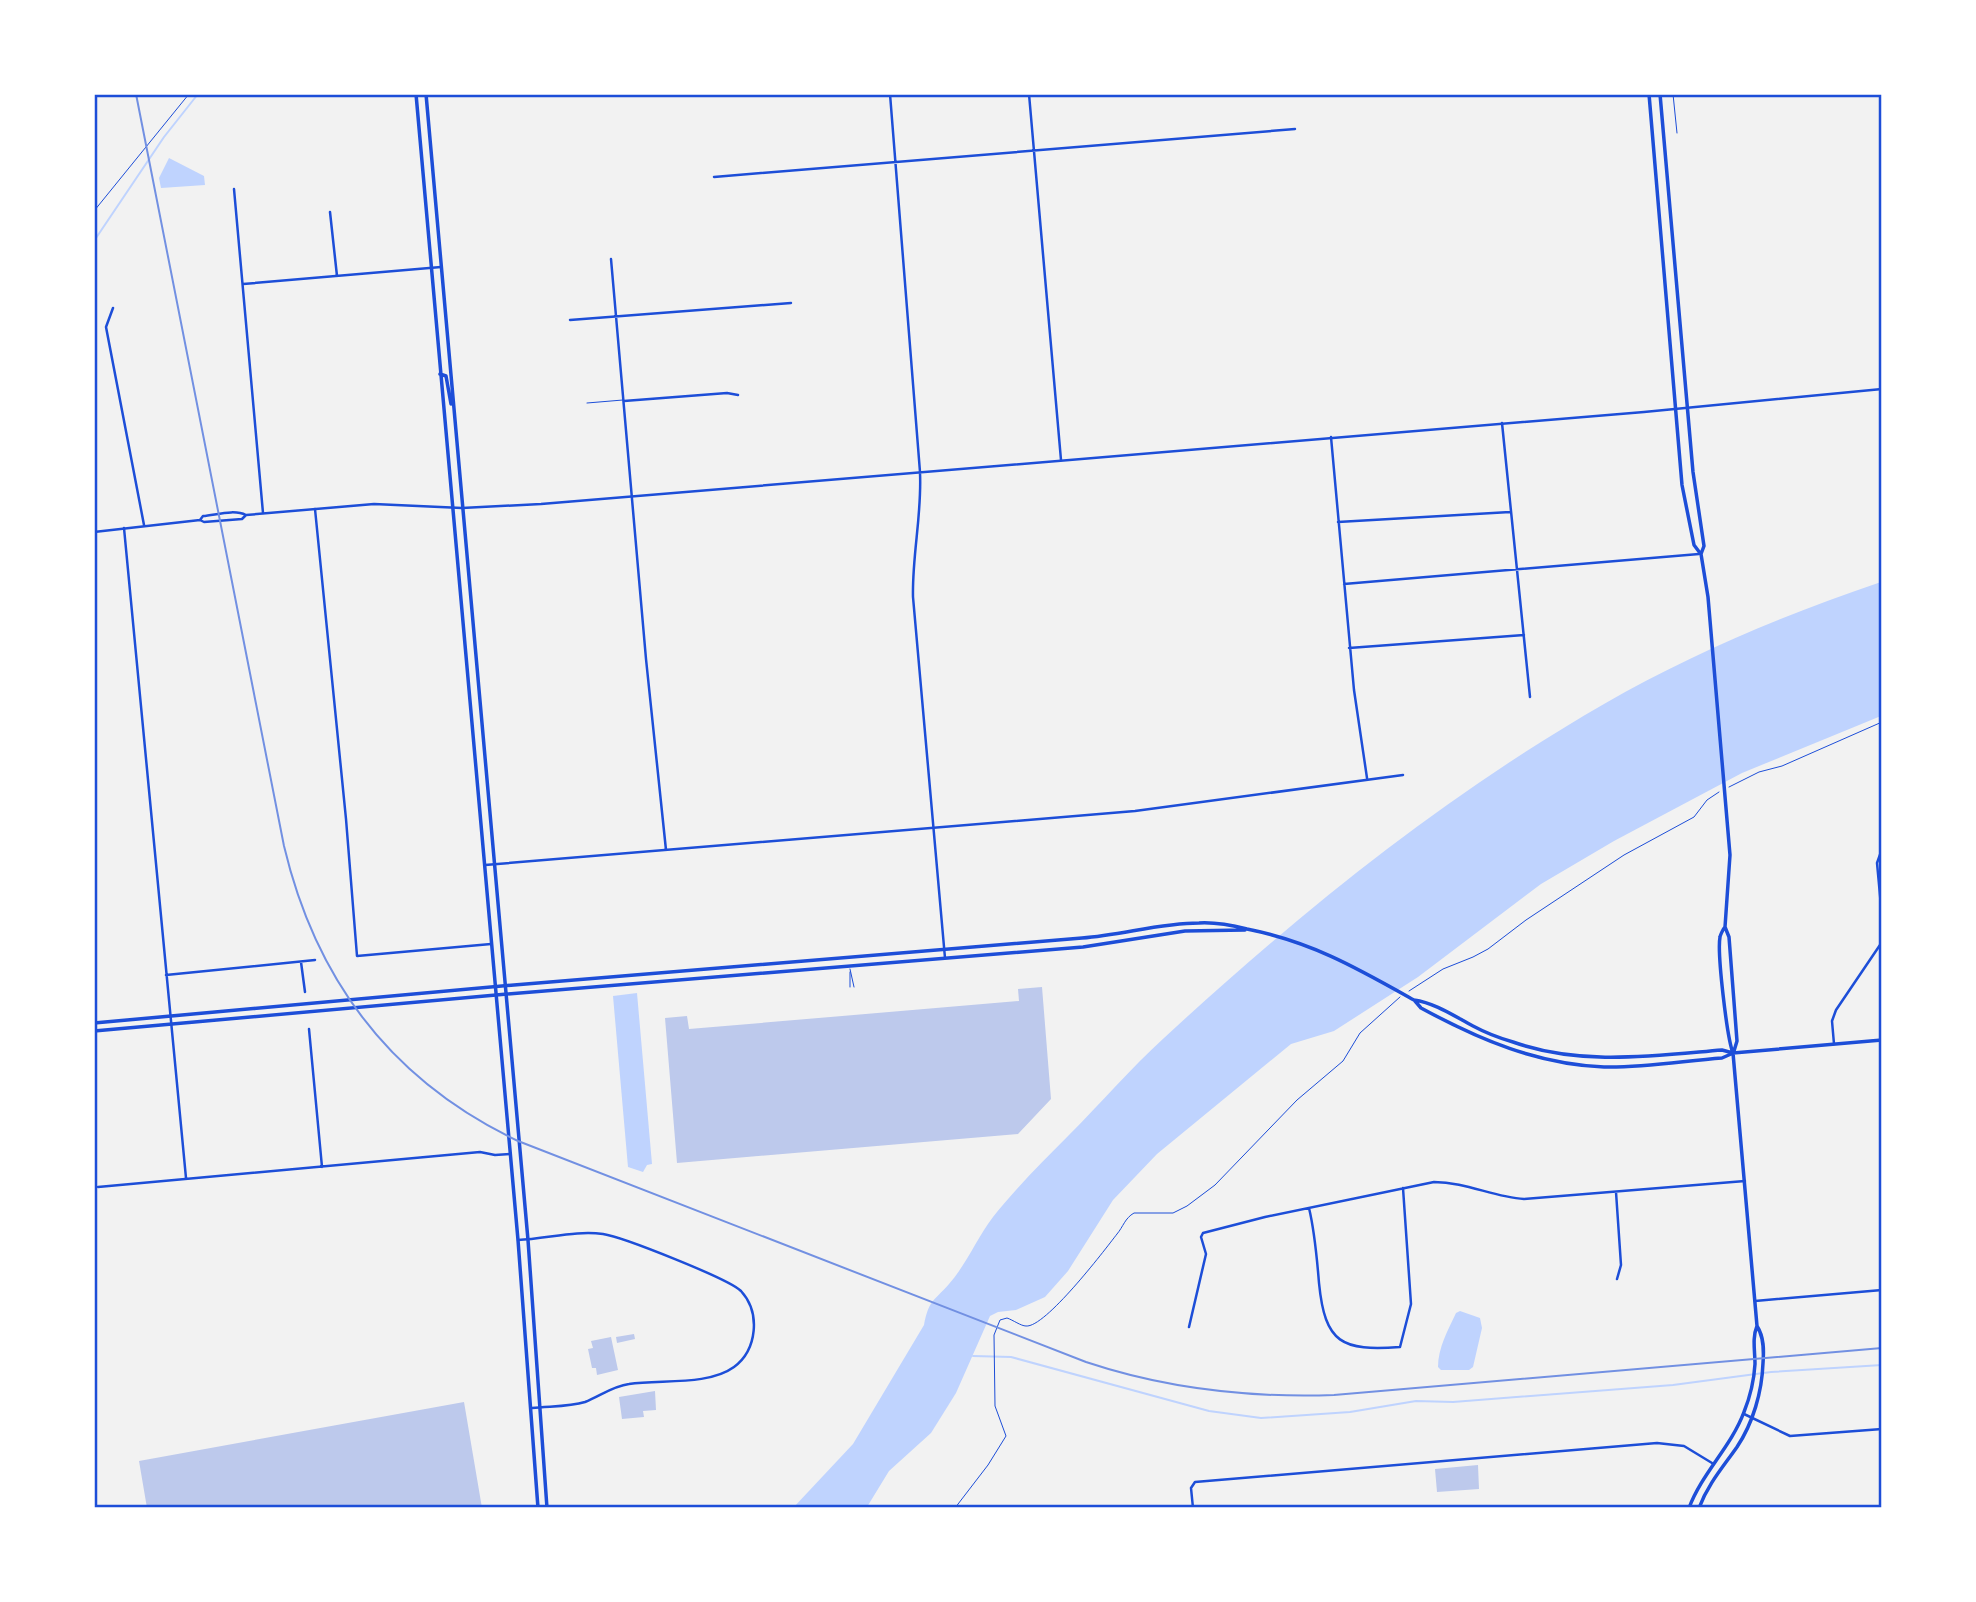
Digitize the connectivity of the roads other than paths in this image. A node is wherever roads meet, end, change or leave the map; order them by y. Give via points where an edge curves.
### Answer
1 (416, 94) edge
2 (426, 94) edge
3 (890, 94) edge
4 (1028, 94) edge
5 (1649, 94) edge
6 (1660, 94) edge
7 (1673, 94) edge
8 (1295, 129) dead end
9 (1677, 133) dead end
10 (1033, 150) junction
11 (1666, 154) junction
12 (1654, 155) junction
13 (896, 162) junction
14 (715, 177) dead end
15 (234, 189) dead end
16 (330, 212) dead end
17 (611, 259) dead end
18 (441, 267) junction
19 (431, 268) junction
20 (337, 276) junction
21 (243, 284) junction
22 (791, 303) dead end
23 (113, 308) dead end
24 (617, 316) junction
25 (570, 320) dead end
26 (440, 374) junction
27 (1881, 389) edge
28 (738, 395) dead end
29 (624, 400) junction
30 (587, 403) dead end
31 (1688, 407) junction
32 (1677, 408) junction
33 (454, 413) junction
34 (1502, 423) junction
35 (1331, 437) junction
36 (1060, 460) junction
37 (920, 472) junction
38 (633, 497) junction
39 (452, 507) junction
40 (462, 508) junction
41 (315, 509) junction
42 (1511, 512) junction
43 (264, 513) junction
44 (246, 515) junction
45 (200, 520) junction
46 (1338, 522) junction
47 (144, 526) junction
48 (124, 528) junction
49 (94, 532) edge
50 (1701, 554) junction
51 (1517, 569) junction
52 (1344, 584) junction
53 (1524, 635) junction
54 (1349, 648) junction
55 (1530, 697) dead end
56 (1403, 775) dead end
57 (1367, 780) junction
58 (934, 828) junction
59 (1881, 849) edge
60 (666, 850) junction
61 (494, 865) junction
62 (485, 866) junction
63 (1881, 918) edge
64 (1725, 927) junction
65 (1254, 930) junction
66 (1137, 931) junction
67 (1139, 939) junction
68 (1881, 942) edge
69 (491, 944) junction
70 (1011, 944) junction
71 (945, 950) junction
72 (1012, 952) junction
73 (946, 958) junction
74 (315, 960) dead end
75 (301, 962) junction
76 (850, 968) junction
77 (659, 973) junction
78 (166, 975) junction
79 (660, 982) junction
80 (505, 986) junction
81 (495, 987) junction
82 (850, 987) dead end
83 (854, 987) dead end
84 (304, 992) dead end
85 (505, 994) junction
86 (496, 995) junction
87 (1414, 1000) junction
88 (170, 1016) junction
89 (94, 1023) edge
90 (171, 1024) junction
91 (309, 1029) dead end
92 (94, 1031) edge
93 (1485, 1032) junction
94 (1482, 1040) junction
95 (1881, 1040) edge
96 (1834, 1044) junction
97 (1733, 1053) junction
98 (510, 1154) junction
99 (322, 1167) junction
100 (186, 1178) junction
101 (1745, 1181) junction
102 (98, 1187) dead end
103 (1402, 1188) junction
104 (1616, 1192) junction
105 (1309, 1208) junction
106 (518, 1240) junction
107 (528, 1240) junction
108 (1617, 1279) dead end
109 (1881, 1290) edge
110 (1755, 1301) junction
111 (1757, 1326) junction
112 (1189, 1328) dead end
113 (540, 1407) junction
114 (531, 1408) junction
115 (1744, 1414) junction
116 (1752, 1417) junction
117 (1881, 1429) edge
118 (1712, 1463) junction
119 (1720, 1468) junction
120 (538, 1507) edge
121 (547, 1507) edge
122 (1193, 1507) edge
123 (1689, 1507) edge
124 (1699, 1507) edge

1 - 19 main road
2 - 18 main road
3 - 13 street
4 - 10 street
5 - 12 main road
6 - 11 main road
7 - 9 lane
8 - 10 street
10 - 13 street
10 - 36 street
11 - 12 main road
11 - 31 main road
12 - 32 main road
13 - 14 street
13 - 37 street
15 - 21 street
16 - 20 street
17 - 24 street
18 - 19 street
18 - 33 main road
19 - 20 street
19 - 26 main road
20 - 21 street
21 - 43 street
22 - 24 street
23 - 47 street via 106,327
24 - 25 street
24 - 29 street
26 - 33 main road via 446,376
26 - 39 main road
27 - 31 street
28 - 29 street
29 - 30 lane
29 - 38 street
31 - 32 street
31 - 50 main road via 1704,545
32 - 34 street
32 - 50 main road via 1686,511 1694,545
33 - 40 main road
34 - 35 street
34 - 42 street
35 - 36 street
35 - 46 street
36 - 37 street
37 - 38 street
37 - 58 street via 913,597
38 - 40 street
38 - 60 street
39 - 40 street
39 - 41 street via 373,504
39 - 62 main road
40 - 61 main road
41 - 43 street
41 - 69 street via 357,957
42 - 46 street
42 - 51 street
43 - 44 street
44 - 45 street via 242,519
44 - 45 street via 219,514
45 - 47 street
46 - 52 street
47 - 48 street
48 - 49 street
48 - 78 street
50 - 51 street
50 - 64 main road via 1730,855
51 - 52 street
51 - 53 street
52 - 54 street
53 - 54 street
53 - 55 street
54 - 57 street
56 - 57 street
57 - 58 street via 1135,811
58 - 60 street
58 - 71 street
59 - 63 street via 1877,863
60 - 61 street
61 - 62 street
61 - 80 main road
62 - 69 main road
64 - 97 main road via 1730,937 1737,1041
64 - 97 main road via 1720,936 1722,977
65 - 66 main road via 1200,922
65 - 67 main road via 1186,931
65 - 87 main road via 1325,952
66 - 67 main road
66 - 70 main road
67 - 72 main road
68 - 96 street via 1836,1010
69 - 81 main road
70 - 71 main road
70 - 72 main road
71 - 73 street
71 - 77 main road
72 - 73 main road
73 - 76 main road
74 - 75 street
75 - 78 street
75 - 84 street
76 - 79 main road
76 - 82 lane
76 - 83 lane
77 - 79 main road
77 - 80 main road
78 - 88 street
79 - 85 main road
80 - 81 main road
80 - 85 main road
81 - 86 main road
81 - 88 main road
85 - 86 main road
85 - 107 main road
86 - 90 main road
86 - 98 main road
87 - 93 main road
87 - 94 main road
88 - 89 main road
88 - 90 street
90 - 92 main road
90 - 100 street
91 - 99 street
93 - 94 main road
93 - 97 main road via 1532,1048 1587,1057
94 - 97 main road via 1550,1061 1605,1067 1720,1058
95 - 96 main road
96 - 97 main road
97 - 101 main road
98 - 99 street via 480,1152
98 - 106 main road
99 - 100 street
100 - 102 street
101 - 104 street
101 - 110 main road
103 - 104 street via 1448,1182 1524,1199
103 - 105 street
103 - 105 street via 1411,1309 1400,1346 1375,1349 1352,1345 1335,1336 1325,1322
104 - 108 street via 1621,1265
105 - 112 street via 1203,1233 1200,1237 1206,1254
106 - 107 street
106 - 114 main road
107 - 113 main road
107 - 113 street via 592,1233 613,1236 723,1280 741,1292 753,1318 753,1339 743,1359 726,1372 628,1384 575,1404
109 - 110 street
110 - 111 main road
111 - 115 main road via 1752,1385
111 - 116 main road via 1762,1334 1763,1367
113 - 114 street
113 - 121 main road
114 - 120 main road
115 - 116 street
115 - 118 main road
116 - 117 street via 1790,1436
116 - 119 main road
118 - 119 main road
118 - 122 street via 1684,1446 1657,1443 1192,1484
118 - 123 main road
119 - 124 main road

